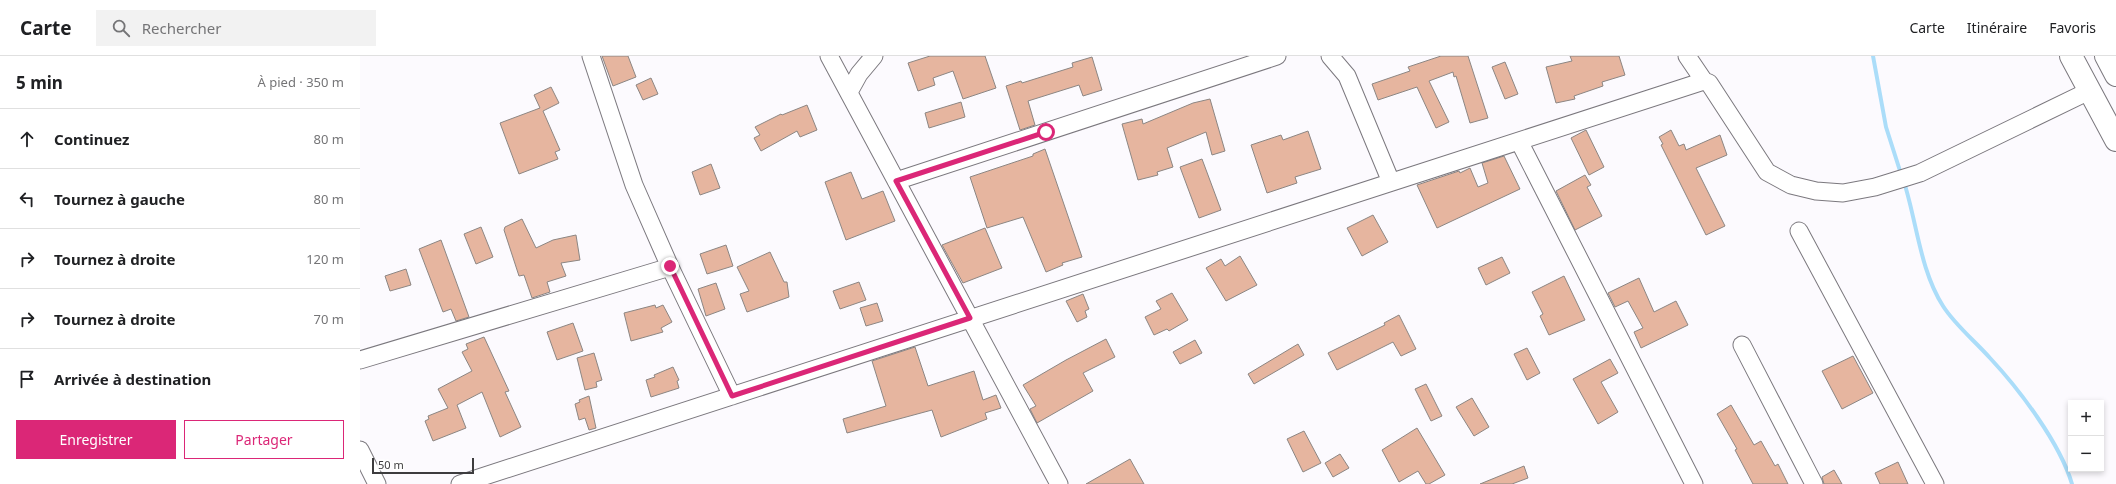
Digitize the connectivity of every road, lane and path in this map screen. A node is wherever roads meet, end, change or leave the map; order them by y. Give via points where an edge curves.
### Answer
1 (592, 56) edge
2 (829, 56) edge
3 (874, 56) edge
4 (1277, 56) edge
5 (1330, 56) edge
6 (1687, 56) edge
7 (2071, 56) edge
8 (2106, 56) edge
9 (2116, 75) edge
10 (1704, 81) junction
11 (2089, 91) junction
12 (849, 92) junction
13 (2116, 140) edge
14 (1519, 141) junction
15 (896, 181) junction
16 (1391, 182) junction
17 (1799, 231) dead end
18 (670, 266) junction
19 (970, 318) junction
20 (1742, 345) dead end
21 (360, 360) edge
22 (732, 396) junction
23 (360, 450) edge
24 (377, 484) edge
25 (460, 484) edge
26 (1059, 484) edge
27 (1694, 484) edge
28 (1814, 484) edge
29 (1935, 484) edge

1 - 18 street via 634,185
2 - 12 street
3 - 12 street
4 - 15 street
5 - 16 street via 1347,76
6 - 10 street
7 - 11 main road
8 - 9 main road
10 - 11 street via 1709,83 1767,172 1791,184 1816,191 1843,193 1875,187 1920,173
10 - 14 street
11 - 13 main road
12 - 15 street
14 - 16 street
14 - 27 street
15 - 19 street
16 - 19 street
17 - 29 street
18 - 21 street
18 - 22 street
19 - 22 street
19 - 26 street
20 - 28 street
22 - 25 street
23 - 24 street

